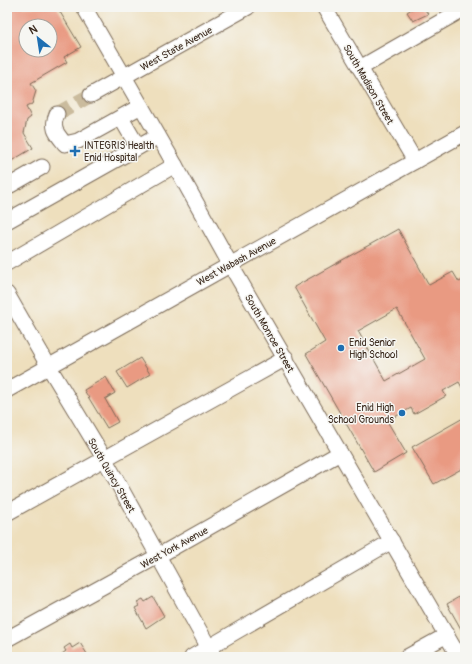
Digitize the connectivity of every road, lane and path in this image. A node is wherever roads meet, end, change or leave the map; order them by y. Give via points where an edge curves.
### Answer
1 (84, 7) edge
2 (248, 7) edge
3 (324, 7) edge
4 (465, 8) edge
5 (360, 68) junction
6 (124, 77) junction
7 (91, 95) tunnel mouth
8 (141, 106) junction
9 (57, 114) dead end
10 (121, 118) junction
11 (465, 133) edge
12 (158, 136) junction
13 (138, 147) junction
14 (414, 161) junction
15 (175, 165) junction
16 (42, 166) dead end
17 (7, 186) edge
18 (7, 221) edge
19 (7, 263) edge
20 (230, 264) junction
21 (7, 294) edge
22 (286, 358) junction
23 (49, 367) junction
24 (7, 390) edge
25 (340, 453) junction
26 (104, 458) junction
27 (7, 513) edge
28 (392, 542) junction
29 (158, 556) junction
30 (447, 635) junction
31 (7, 639) edge
32 (212, 652) edge
33 (192, 657) edge
34 (407, 657) edge
35 (459, 657) edge

1 - 6 street, South Monroe Street
2 - 6 street, West State Avenue
3 - 5 street, South Madison Street
4 - 5 street
5 - 14 street, South Madison Street
6 - 7 street, West State Avenue
6 - 8 street, South Monroe Street
8 - 10 street
8 - 12 street, South Monroe Street
9 - 10 street via 54,122 56,132 65,144 78,141
10 - 13 street
11 - 14 street, West Wabash Avenue
12 - 13 street
12 - 15 street, South Monroe Street
13 - 18 street
14 - 20 street, West Wabash Avenue
15 - 19 street
15 - 20 street, South Monroe Street
16 - 17 street
20 - 22 street, South Monroe Street
20 - 23 street, West Wabash Avenue
21 - 23 street, South Quincy Street
22 - 25 street, South Monroe Street
22 - 26 street
23 - 24 street, West Wabash Avenue
23 - 26 street, South Quincy Street
25 - 28 street, South Monroe Street
25 - 29 street, West York Avenue
26 - 27 street
26 - 29 street, South Quincy Street
28 - 30 street, South Monroe Street
28 - 32 street
29 - 31 street, West York Avenue
29 - 32 street, South Quincy Street
30 - 34 street
30 - 35 street, South Monroe Street
32 - 33 street

